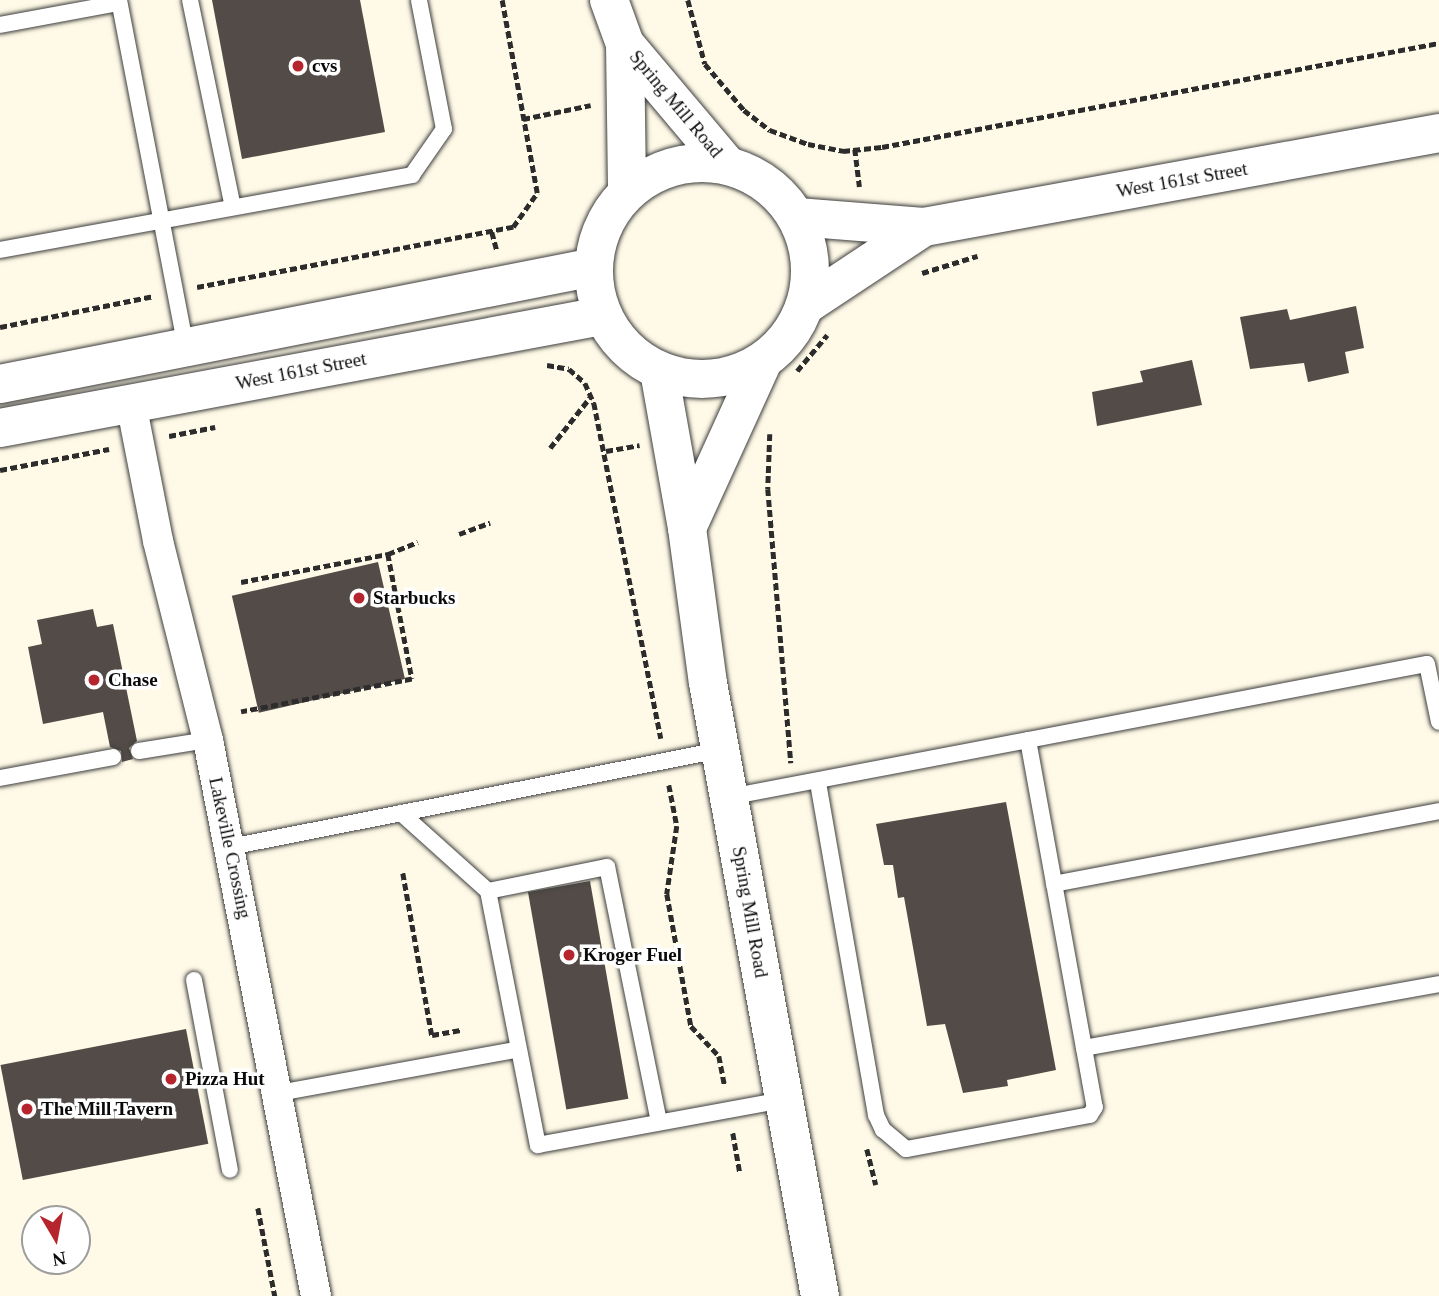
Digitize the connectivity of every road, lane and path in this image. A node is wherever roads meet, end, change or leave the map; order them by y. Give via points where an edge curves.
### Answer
1 (190, 0) edge
2 (419, 0) edge
3 (502, 0) edge
4 (609, 0) edge
5 (688, 0) edge
6 (119, 1) edge
7 (0, 25) edge
8 (1439, 43) edge
9 (625, 44) junction
10 (1439, 133) edge
11 (727, 165) junction
12 (627, 192) junction
13 (233, 206) junction
14 (797, 217) junction
15 (162, 219) junction
16 (924, 227) junction
17 (0, 250) edge
18 (985, 253) dead end
19 (594, 267) junction
20 (914, 278) dead end
21 (175, 291) junction
22 (820, 315) junction
23 (602, 316) junction
24 (0, 327) edge
25 (186, 347) junction
26 (540, 365) dead end
27 (779, 368) junction
28 (659, 371) junction
29 (0, 384) edge
30 (591, 396) junction
31 (131, 403) junction
32 (770, 420) dead end
33 (218, 426) dead end
34 (0, 428) edge
35 (138, 442) junction
36 (550, 448) dead end
37 (0, 470) edge
38 (490, 523) dead end
39 (687, 528) junction
40 (459, 534) dead end
41 (418, 542) dead end
42 (388, 554) junction
43 (241, 582) dead end
44 (241, 712) dead end
45 (1439, 722) edge
46 (208, 740) junction
47 (1028, 740) junction
48 (720, 750) junction
49 (139, 751) dead end
50 (113, 757) dead end
51 (665, 760) junction
52 (0, 778) edge
53 (818, 781) junction
54 (795, 785) junction
55 (729, 797) junction
56 (1439, 811) edge
57 (401, 813) junction
58 (230, 847) junction
59 (403, 873) dead end
60 (1054, 884) junction
61 (488, 891) junction
62 (194, 980) dead end
63 (1439, 984) edge
64 (461, 1030) dead end
65 (1084, 1048) junction
66 (516, 1050) junction
67 (279, 1093) junction
68 (784, 1100) junction
69 (729, 1110) junction
70 (659, 1122) junction
71 (866, 1146) dead end
72 (230, 1170) dead end
73 (740, 1173) dead end
74 (876, 1185) dead end
75 (258, 1208) dead end
76 (275, 1296) edge
77 (316, 1296) edge
78 (820, 1296) edge

1 - 13 lane
2 - 13 lane via 444,129 412,175
3 - 21 path via 537,193 513,227
4 - 9 street, Spring Mill Road
5 - 8 path via 705,64 729,96 770,130 843,150 882,147
6 - 7 lane
6 - 15 lane
9 - 11 street, Spring Mill Road
9 - 12 street, Spring Mill Road
10 - 16 street, West 161st Street
11 - 12 street via 691,163 657,172
11 - 14 street via 754,176 779,194
12 - 19 street via 605,221
13 - 15 lane
14 - 16 street, West 161st Street
14 - 22 street via 808,245
15 - 17 lane
15 - 21 lane
16 - 22 street, West 161st Street
18 - 20 path
19 - 23 street via 594,290
19 - 25 street
21 - 24 path
21 - 25 lane
22 - 27 path
22 - 27 street via 789,336
23 - 28 street via 635,358
23 - 31 street, West 161st Street
25 - 29 street
26 - 30 path via 569,369 585,383
27 - 28 street via 694,380
27 - 39 street
28 - 39 street, Spring Mill Road
30 - 36 path
30 - 51 path via 601,425
31 - 34 street, West 161st Street
31 - 35 street, Lakeville Crossing
32 - 54 path via 768,489
33 - 35 path
35 - 37 path
35 - 46 street, Lakeville Crossing
38 - 40 path
39 - 48 street, Spring Mill Road
41 - 42 path
42 - 43 path
42 - 44 path via 412,679
45 - 47 lane via 1427,664
46 - 49 lane
46 - 58 street, Lakeville Crossing
47 - 53 lane
47 - 60 lane
48 - 51 lane
48 - 55 street, Spring Mill Road
50 - 52 lane
51 - 57 lane
51 - 69 path via 677,826 667,894 688,1013 691,1026 719,1056
53 - 54 lane
53 - 65 lane via 876,1115 888,1136 906,1149 1090,1115 1095,1108
54 - 55 lane
55 - 68 street, Spring Mill Road
56 - 60 lane
57 - 58 lane
57 - 61 lane
58 - 67 street, Lakeville Crossing
59 - 64 path via 432,1035
60 - 65 lane
61 - 66 lane
61 - 70 lane via 607,867
62 - 72 lane
63 - 65 lane
66 - 67 lane
66 - 70 lane via 538,1145
67 - 77 street, Lakeville Crossing
68 - 69 lane
68 - 78 street, Spring Mill Road
69 - 70 lane
69 - 73 path
71 - 74 path
75 - 76 path

